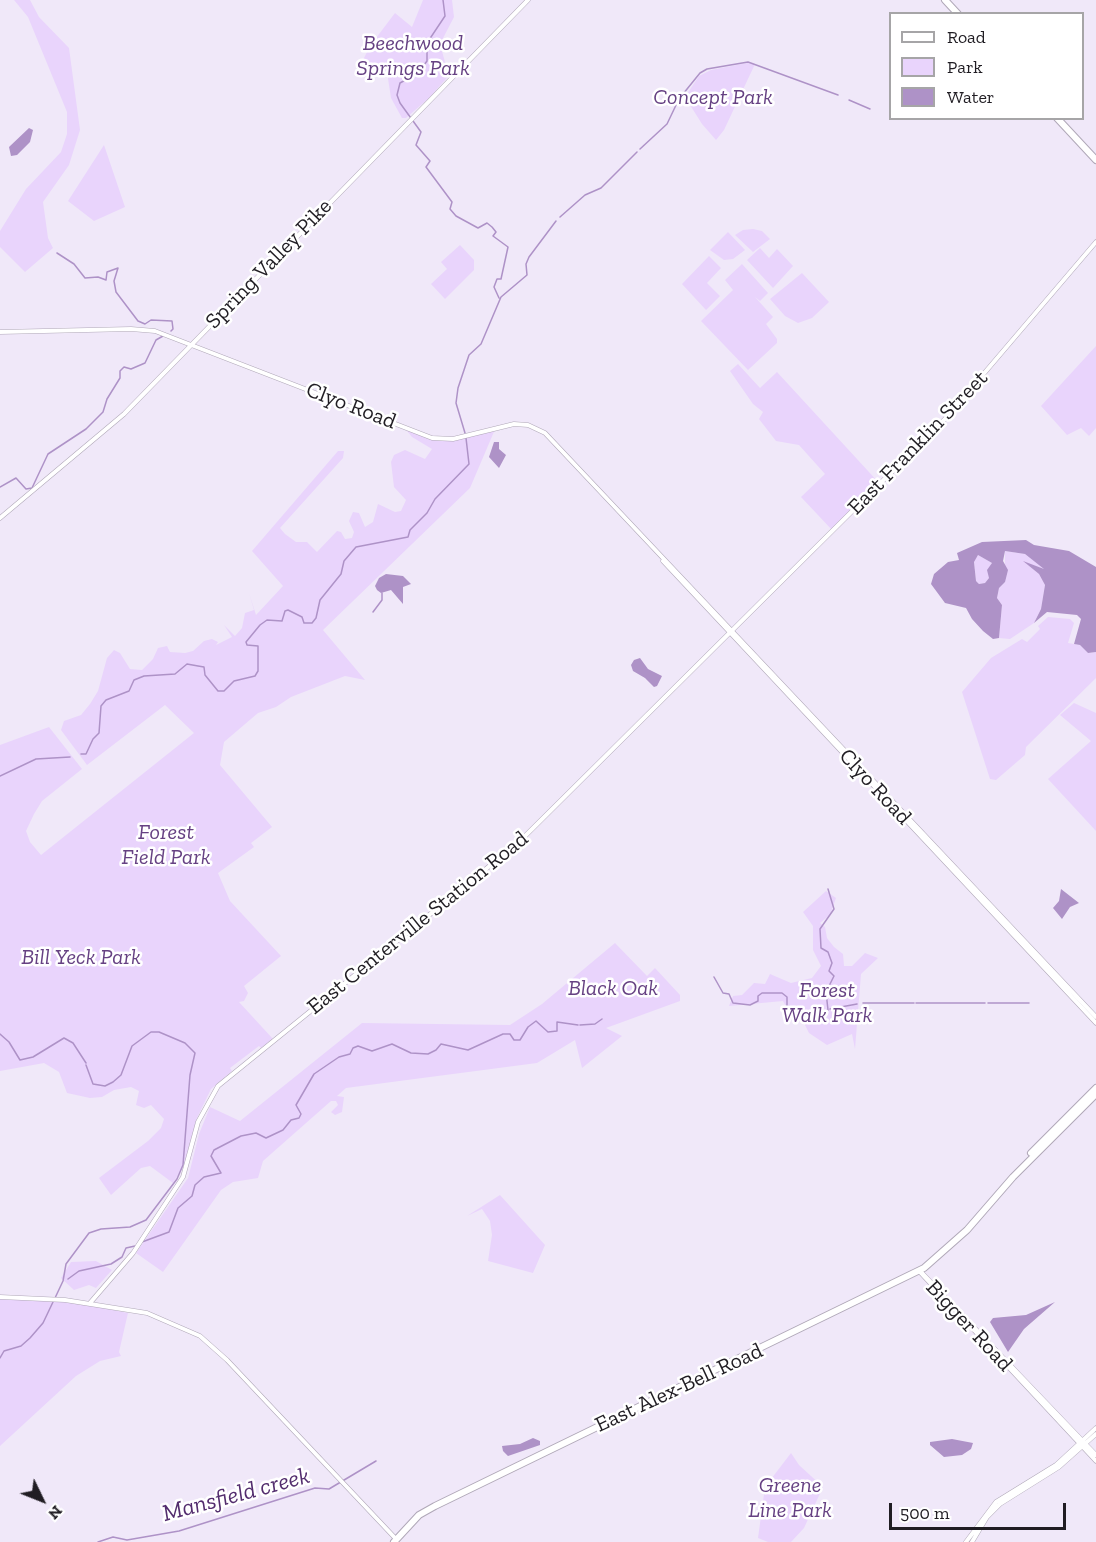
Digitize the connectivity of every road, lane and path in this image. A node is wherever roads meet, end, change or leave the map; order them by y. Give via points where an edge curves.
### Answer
1 (528, 0) edge
2 (945, 0) edge
3 (956, 12) edge
4 (1059, 120) edge
5 (1096, 160) edge
6 (1096, 242) edge
7 (0, 332) edge
8 (191, 345) junction
9 (0, 518) edge
10 (655, 551) junction
11 (723, 622) junction
12 (740, 622) junction
13 (730, 632) junction
14 (1096, 1017) edge
15 (1096, 1023) edge
16 (1096, 1088) edge
17 (1096, 1094) edge
18 (1012, 1175) junction
19 (919, 1271) junction
20 (0, 1297) edge
21 (90, 1303) junction
22 (1096, 1428) edge
23 (1096, 1434) edge
24 (1083, 1444) junction
25 (1096, 1455) edge
26 (1096, 1461) edge
27 (397, 1541) edge
28 (966, 1542) edge
29 (972, 1542) edge

1 - 8 street, Spring Valley Pike
2 - 3 main road
4 - 5 main road
6 - 12 street, East Franklin Street via 946,418
7 - 8 street, Clyo Road via 138,329 162,333
8 - 9 street, Spring Valley Pike via 124,414
8 - 10 street, Clyo Road via 426,435 453,439 514,424 528,425 545,433
10 - 11 street, Clyo Road
10 - 13 street, Clyo Road
11 - 12 street
11 - 13 street, Clyo Road
12 - 13 street, East Franklin Street
13 - 14 street, Clyo Road
13 - 15 street, Clyo Road
13 - 21 street, East Centerville Station Road via 506,854 218,1086 198,1122 185,1172 145,1235
16 - 18 main road
17 - 18 main road
18 - 19 main road, East Alex-Bell Road via 934,1260
19 - 24 street, Bigger Road
19 - 27 main road, East Alex-Bell Road via 422,1513
20 - 21 street
21 - 27 street via 154,1315 204,1339
22 - 24 street
23 - 24 street
24 - 25 street, Bigger Road
24 - 26 street, Bigger Road
24 - 28 street via 996,1502
24 - 29 street via 1059,1467 1000,1504

